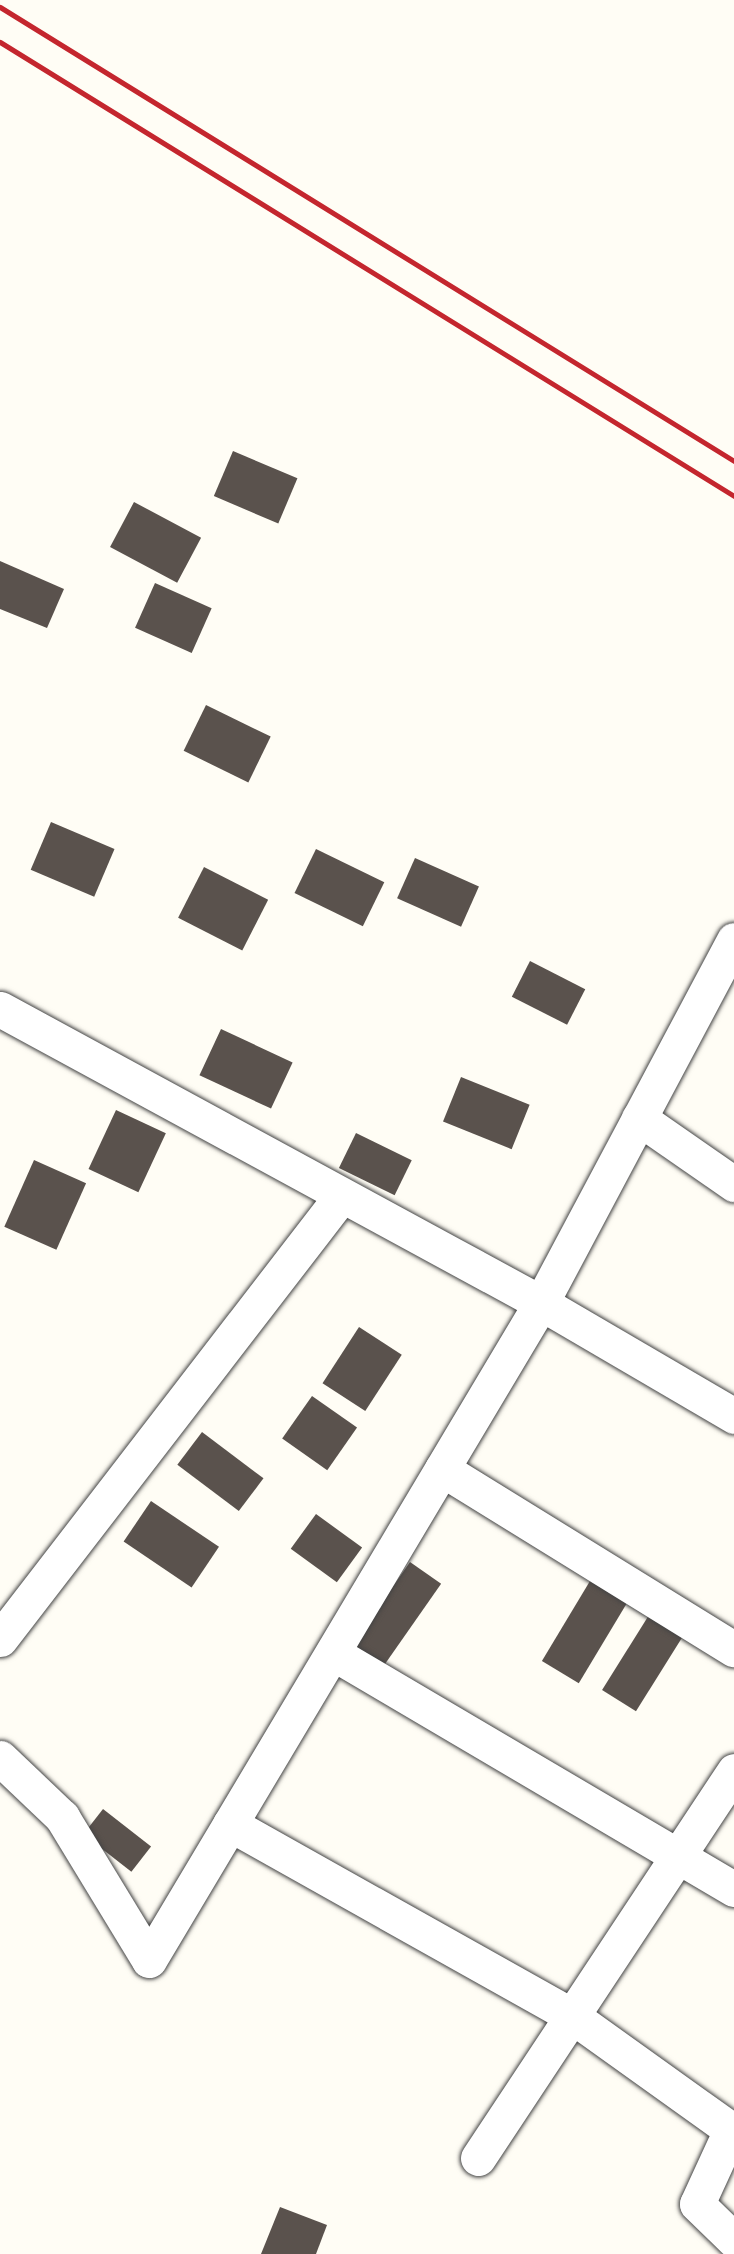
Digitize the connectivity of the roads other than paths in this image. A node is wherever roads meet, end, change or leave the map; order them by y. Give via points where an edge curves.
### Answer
1 (731, 952) edge
2 (0, 1009) edge
3 (639, 1118) junction
4 (734, 1184) edge
5 (342, 1195) junction
6 (541, 1303) junction
7 (734, 1416) edge
8 (442, 1469) junction
9 (0, 1639) edge
10 (734, 1649) edge
11 (333, 1653) junction
12 (0, 1758) edge
13 (734, 1771) edge
14 (230, 1824) junction
15 (678, 1855) junction
16 (734, 1889) edge
17 (572, 2016) junction
18 (478, 2158) dead end
19 (734, 2240) edge

1 - 3 street
2 - 5 street
3 - 4 street
3 - 6 street
5 - 6 street
5 - 9 street
6 - 7 street
6 - 8 street
8 - 10 street
8 - 11 street
11 - 14 street
11 - 15 street
12 - 14 street via 62,1817 149,1960
13 - 15 street
14 - 17 street
15 - 16 street
15 - 17 street
17 - 18 street
17 - 19 street via 731,2130 697,2204

